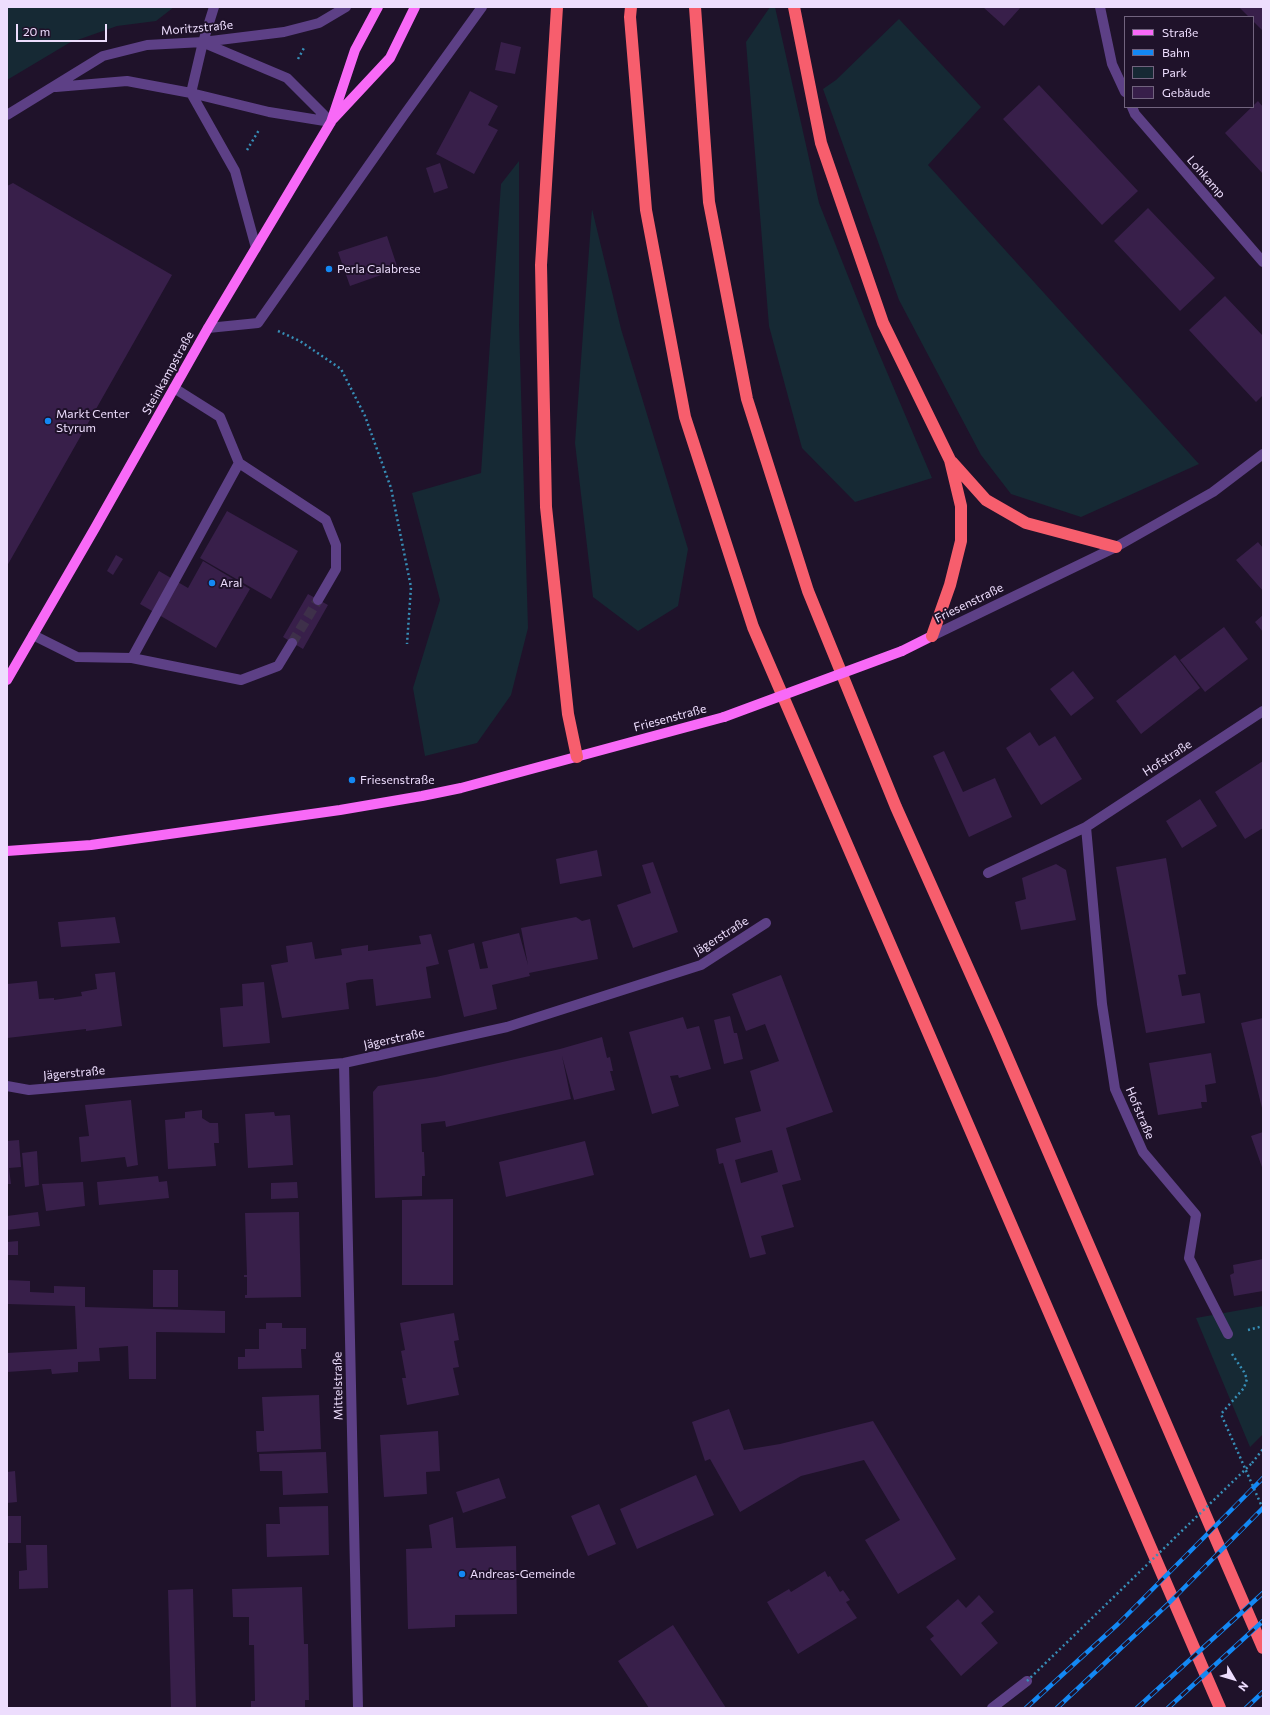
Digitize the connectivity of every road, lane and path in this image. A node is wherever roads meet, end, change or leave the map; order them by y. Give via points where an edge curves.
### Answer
1 (214, 7) edge
2 (346, 7) edge
3 (378, 7) edge
4 (415, 7) edge
5 (482, 7) edge
6 (557, 7) edge
7 (631, 7) edge
8 (695, 7) edge
9 (794, 7) edge
10 (1100, 7) edge
11 (203, 42) junction
12 (54, 87) junction
13 (1124, 90) edge
14 (191, 93) junction
15 (1132, 108) edge
16 (269, 112) junction
17 (7, 115) edge
18 (331, 122) junction
19 (235, 171) junction
20 (256, 248) junction
21 (1263, 262) edge
22 (258, 323) junction
23 (208, 328) junction
24 (174, 388) junction
25 (1263, 454) edge
26 (950, 460) junction
27 (239, 463) junction
28 (1116, 547) junction
29 (318, 600) tunnel mouth
30 (32, 635) junction
31 (932, 636) junction
32 (292, 643) tunnel mouth
33 (407, 644) dead end
34 (132, 658) junction
35 (7, 680) edge
36 (1263, 711) edge
37 (577, 757) junction
38 (1086, 827) junction
39 (7, 851) edge
40 (988, 873) dead end
41 (766, 924) dead end
42 (344, 1063) junction
43 (7, 1086) edge
44 (1228, 1334) joint
45 (1263, 1449) edge
46 (1263, 1509) edge
47 (1263, 1648) edge
48 (1027, 1681) joint
49 (358, 1708) edge
50 (992, 1708) edge
51 (1220, 1708) edge

1 - 11 street
2 - 11 street, Moritzstraße via 319,23 284,32
3 - 18 main road, Steinkampstraße via 355,50
4 - 18 main road, Steinkampstraße via 390,58
5 - 22 street
6 - 37 highway via 541,265 546,507 568,714
7 - 51 highway via 646,210 685,417 753,627
8 - 47 highway via 708,202 749,406 808,591 896,807
9 - 26 highway via 821,143 883,323
10 - 13 street via 1112,64
11 - 12 street, Moritzstraße via 147,45 103,56
11 - 14 street
11 - 18 street via 287,78
12 - 14 street, Moritzstraße via 127,81
12 - 17 street, Moritzstraße
14 - 16 street, Moritzstraße
14 - 19 street
15 - 21 street, Lohkamp
16 - 18 street, Moritzstraße
16 - 19 path
18 - 20 main road, Steinkampstraße
19 - 20 street
20 - 23 main road, Steinkampstraße
22 - 23 street
22 - 33 path via 300,341 341,369 365,416 391,488 411,587
23 - 24 main road, Steinkampstraße
24 - 27 street via 220,417
24 - 30 main road, Steinkampstraße via 96,528
25 - 28 street, Friesenstraße via 1213,492
26 - 28 highway via 986,500 1026,523
26 - 31 highway via 961,506 961,541 950,585
27 - 29 street via 326,520 336,545 336,570
27 - 34 street
28 - 31 street, Friesenstraße
30 - 34 street via 77,657
30 - 35 main road, Steinkampstraße
31 - 37 main road, Friesenstraße, bridge via 902,651 724,717
32 - 34 street via 278,666 241,680
36 - 38 street, Hofstraße
37 - 39 main road, Friesenstraße via 461,788 340,810 92,845
38 - 40 street, Hofstraße
38 - 44 street, Hofstraße via 1102,1004 1115,1089 1143,1152 1196,1215 1190,1258
41 - 42 street, Jägerstraße via 701,965 507,1027
42 - 43 street, Jägerstraße via 29,1090
42 - 49 street, Mittelstraße
44 - 46 path via 1231,1353 1247,1379 1244,1388 1221,1414
45 - 48 path, bridge via 1252,1463
48 - 50 street

